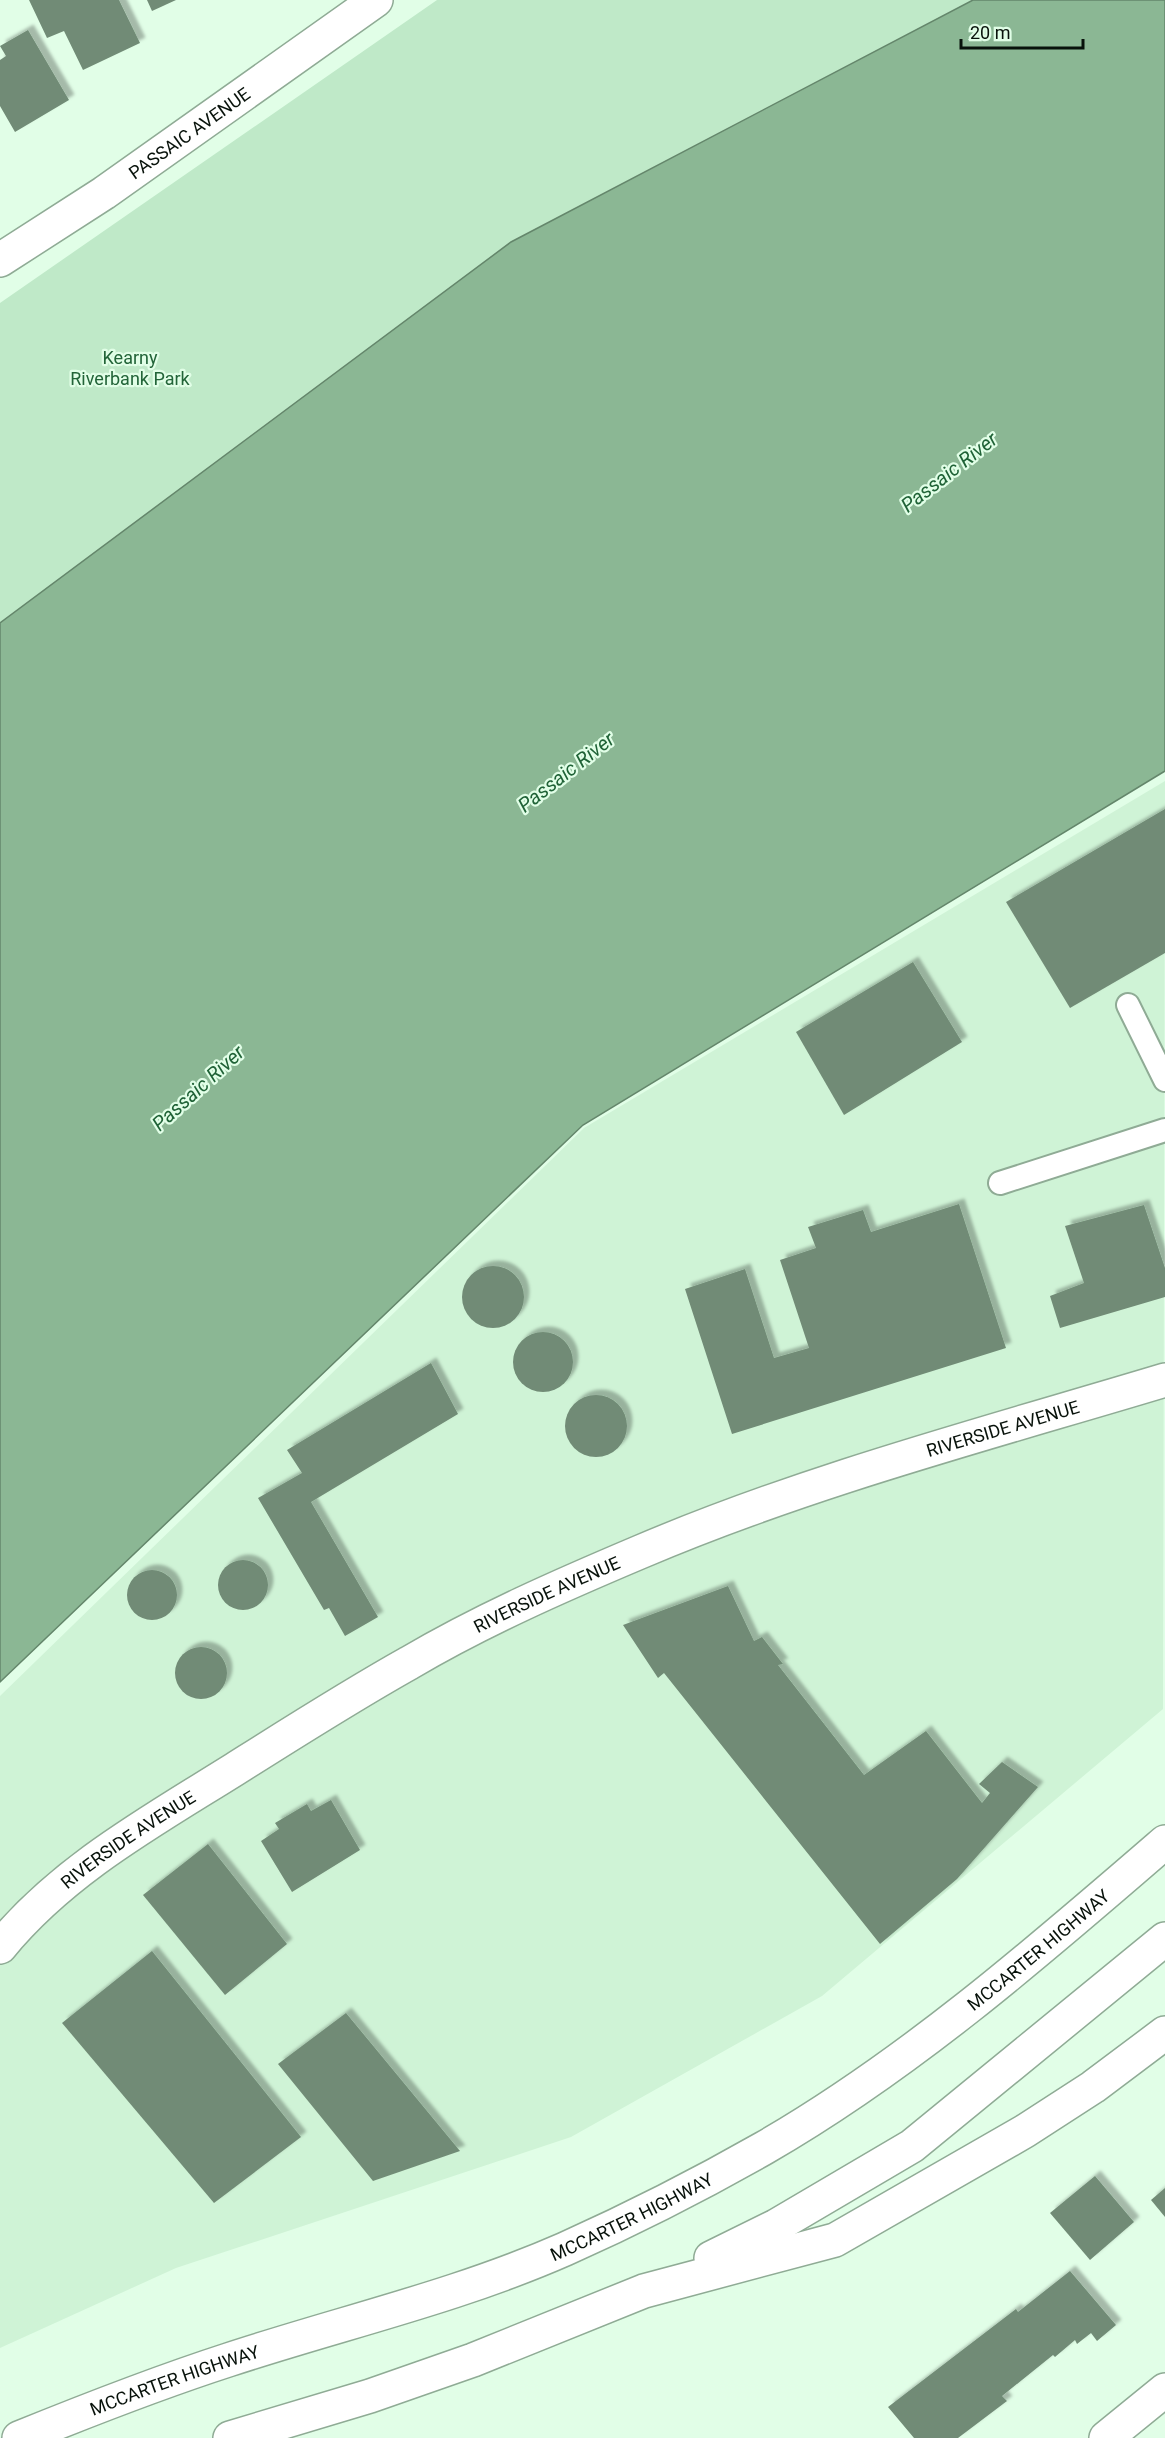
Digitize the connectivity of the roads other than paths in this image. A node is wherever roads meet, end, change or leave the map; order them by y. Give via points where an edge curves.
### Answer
1 (376, 0) edge
2 (0, 258) edge
3 (1128, 1005) dead end
4 (1165, 1080) edge
5 (1165, 1130) edge
6 (1000, 1183) dead end
7 (1165, 1380) edge
8 (1165, 1842) edge
9 (1165, 1939) edge
10 (0, 1947) edge
11 (1165, 2032) edge
12 (644, 2291) junction
13 (1165, 2390) edge
14 (370, 2396) junction
15 (19, 2438) edge
16 (230, 2438) edge
17 (277, 2438) edge
18 (1106, 2438) edge

1 - 2 main road, PASSAIC AVENUE via 104,193
3 - 4 lane
5 - 6 lane
7 - 10 main road, RIVERSIDE AVENUE via 883,1465 759,1507 642,1551 525,1604 411,1661 100,1855 44,1898
8 - 15 main road, MCCARTER HIGHWAY via 1041,1949 866,2082 765,2147 660,2204 563,2250 450,2293 230,2359
9 - 12 main road via 912,2145 776,2226
11 - 12 main road via 1093,2087 1025,2131 835,2240
12 - 14 main road via 473,2360
13 - 18 main road
14 - 16 main road
14 - 17 lane

